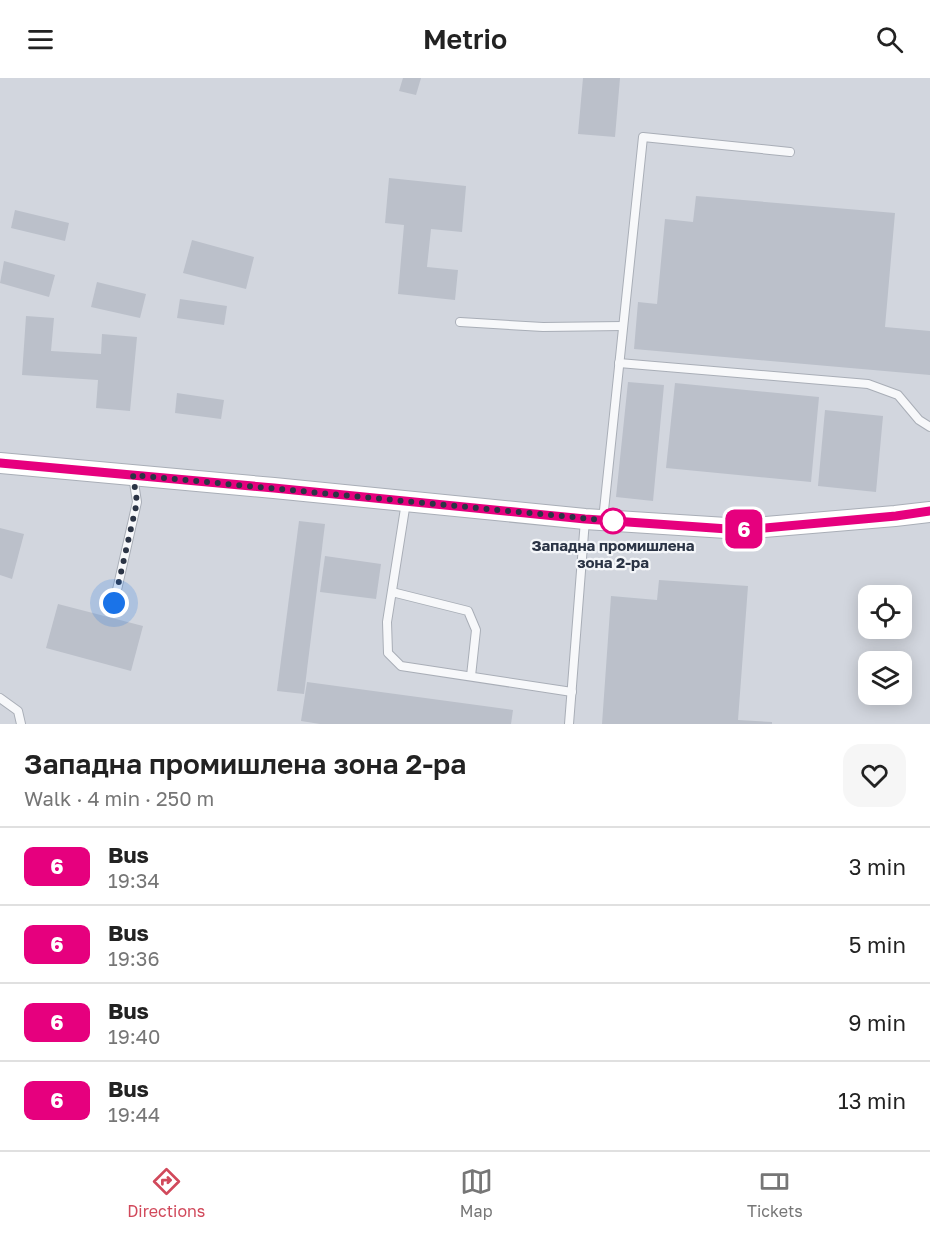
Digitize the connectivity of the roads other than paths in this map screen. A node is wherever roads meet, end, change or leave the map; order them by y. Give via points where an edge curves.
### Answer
1 (790, 152) dead end
2 (460, 322) dead end
3 (623, 326) junction
4 (620, 363) junction
5 (930, 427) edge
6 (0, 463) edge
7 (133, 475) junction
8 (406, 501) junction
9 (930, 512) edge
10 (594, 519) junction
11 (392, 592) junction
12 (114, 603) dead end
13 (471, 676) junction
14 (572, 692) junction
15 (0, 698) edge
16 (21, 724) edge
17 (569, 724) edge

1 - 3 lane via 643,137
2 - 3 lane
3 - 4 lane
4 - 5 lane via 868,384 898,395
4 - 10 lane
6 - 7 street
7 - 8 street
7 - 12 lane via 137,502
8 - 10 street
8 - 11 lane
9 - 10 street via 742,530
10 - 14 lane
11 - 13 lane via 468,611 476,630
11 - 13 lane via 387,622 388,653 402,666
13 - 14 lane
14 - 17 lane
15 - 16 lane via 18,711

